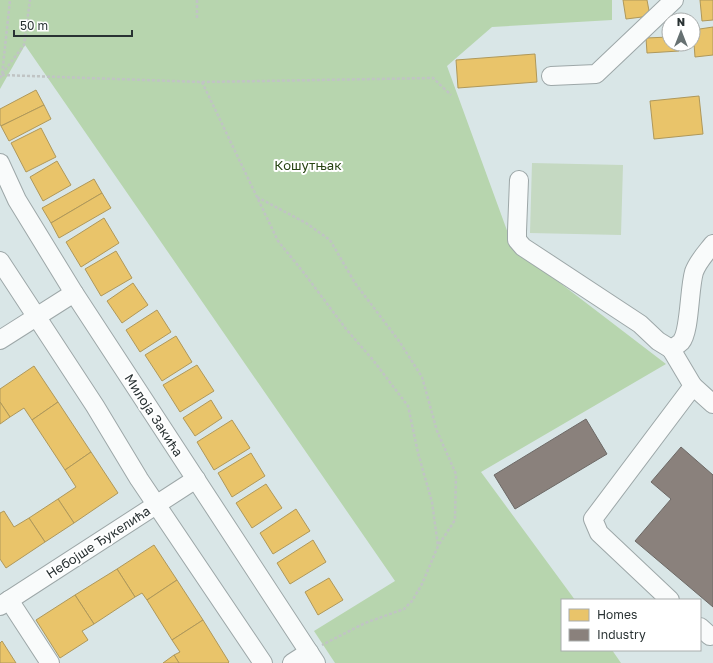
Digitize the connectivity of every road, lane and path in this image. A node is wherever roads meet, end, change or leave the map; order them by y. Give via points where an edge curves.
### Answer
1 (10, 0) edge
2 (30, 0) edge
3 (197, 0) edge
4 (674, 0) edge
5 (197, 18) dead end
6 (2, 75) junction
7 (551, 76) dead end
8 (0, 78) edge
9 (202, 82) junction
10 (451, 95) dead end
11 (0, 163) edge
12 (519, 180) dead end
13 (256, 197) junction
14 (713, 244) edge
15 (0, 262) edge
16 (74, 293) junction
17 (37, 317) junction
18 (0, 340) edge
19 (671, 349) junction
20 (693, 386) junction
21 (713, 404) edge
22 (196, 479) junction
23 (156, 504) junction
24 (438, 546) junction
25 (669, 599) edge
26 (4, 603) edge
27 (312, 658) edge
28 (50, 663) edge
29 (263, 663) edge
30 (292, 663) edge

1 - 6 path
2 - 6 path via 24,45
3 - 5 path
4 - 7 street via 596,74
6 - 8 path
6 - 9 path
9 - 10 path via 433,78
9 - 13 path
11 - 16 street, Милоја Закића via 17,200
12 - 19 street via 517,240 523,247 640,324
13 - 24 path via 278,241 408,406 432,502
13 - 24 path via 306,223 330,240 355,283 399,341 422,377 437,431 456,474 455,520
14 - 19 street via 694,271 685,333 682,341
15 - 17 street
16 - 17 street
16 - 22 street, Милоја Закића
17 - 18 street
17 - 23 street
19 - 20 street
20 - 21 street
20 - 25 street via 593,519 599,533
22 - 23 street, Небојше Ђукелића
22 - 27 street, Милоја Закића
23 - 26 street, Небојше Ђукелића
23 - 29 street
24 - 27 path via 422,584 404,609 365,623
26 - 28 street
27 - 30 street

